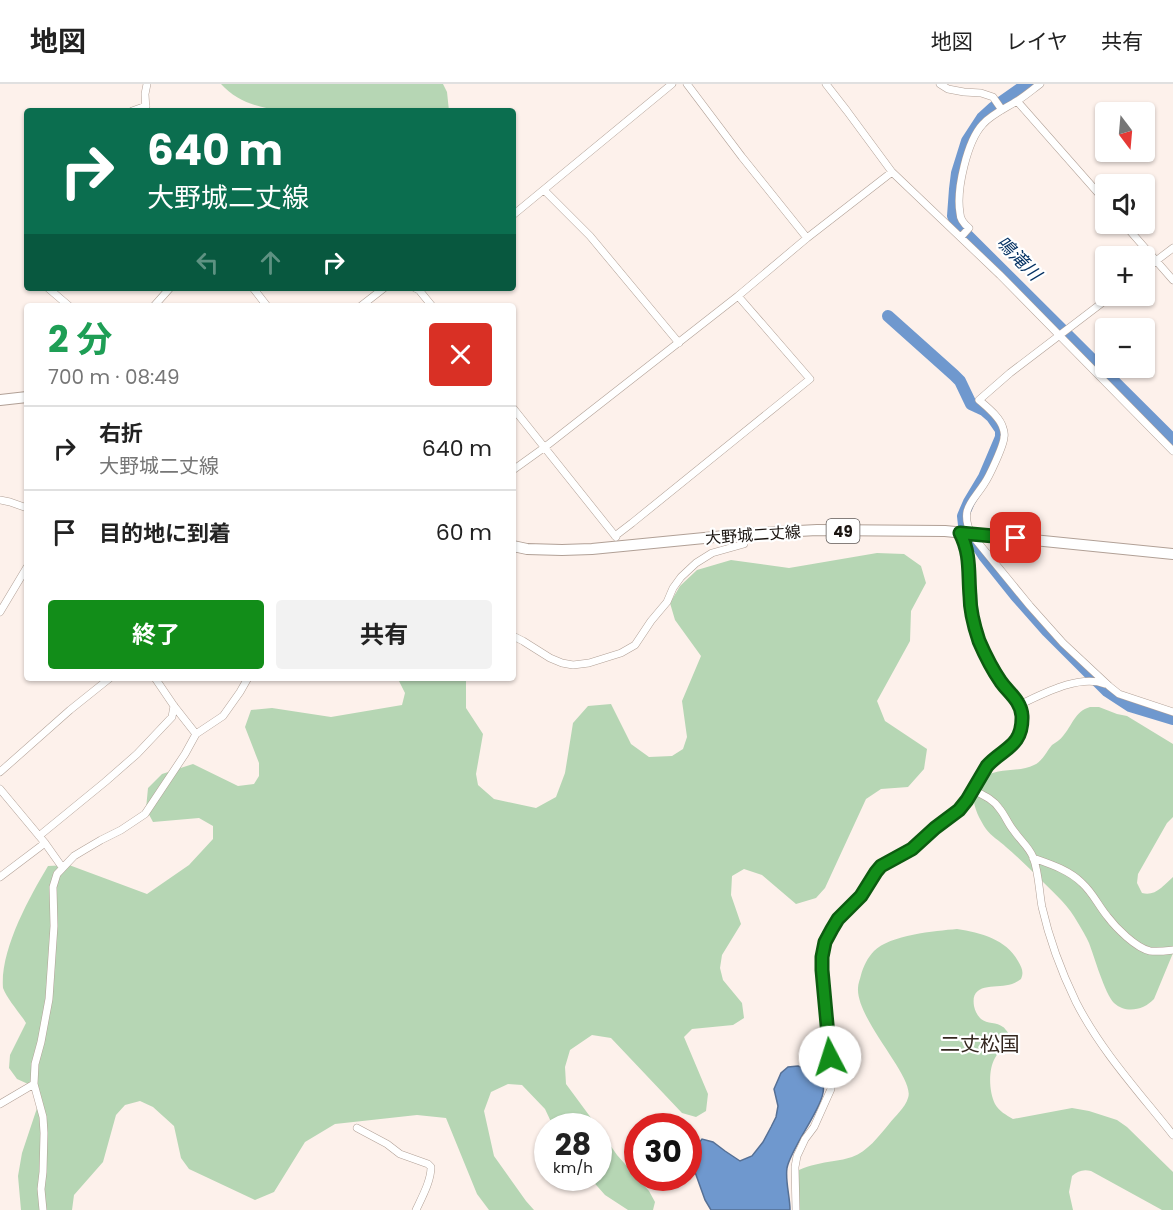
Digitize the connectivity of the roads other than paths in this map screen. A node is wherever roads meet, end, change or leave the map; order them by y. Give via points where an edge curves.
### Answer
1 (147, 84) edge
2 (672, 84) edge
3 (687, 84) edge
4 (826, 84) edge
5 (940, 84) edge
6 (1040, 84) edge
7 (1017, 101) junction
8 (146, 108) edge
9 (1002, 110) junction
10 (892, 172) junction
11 (544, 190) junction
12 (1095, 190) edge
13 (516, 213) edge
14 (1133, 234) edge
15 (961, 237) junction
16 (807, 238) junction
17 (1173, 248) edge
18 (1157, 261) junction
19 (1173, 280) edge
20 (52, 291) edge
21 (168, 291) edge
22 (255, 291) edge
23 (380, 291) edge
24 (421, 291) edge
25 (738, 296) junction
26 (66, 303) edge
27 (157, 303) edge
28 (265, 303) edge
29 (365, 303) edge
30 (430, 303) edge
31 (1097, 306) edge
32 (1059, 335) junction
33 (678, 343) junction
34 (24, 397) edge
35 (0, 400) edge
36 (516, 412) edge
37 (545, 447) junction
38 (1173, 451) edge
39 (516, 468) edge
40 (0, 500) edge
41 (24, 507) edge
42 (966, 533) junction
43 (745, 534) junction
44 (615, 536) junction
45 (516, 547) edge
46 (621, 547) junction
47 (1173, 554) edge
48 (24, 572) edge
49 (0, 612) edge
50 (516, 638) edge
51 (107, 681) edge
52 (157, 681) edge
53 (246, 681) edge
54 (1109, 686) junction
55 (1019, 705) junction
56 (174, 706) junction
57 (1173, 712) edge
58 (196, 734) junction
59 (0, 772) edge
60 (0, 789) edge
61 (973, 790) junction
62 (39, 836) junction
63 (45, 843) junction
64 (1033, 858) junction
65 (63, 867) junction
66 (0, 877) edge
67 (1173, 950) edge
68 (34, 1084) junction
69 (0, 1104) edge
70 (357, 1128) dead end
71 (1173, 1135) edge
72 (43, 1210) edge
73 (416, 1210) edge
74 (796, 1210) edge

1 - 8 street
2 - 11 street
3 - 16 street
4 - 10 street
5 - 9 street via 993,97
6 - 7 street
7 - 9 street
7 - 12 street
9 - 15 street via 984,123 968,154 962,174 960,214 969,228
10 - 15 street
10 - 16 street
11 - 13 street
11 - 33 street via 590,236
14 - 18 street
15 - 32 street
16 - 25 street
17 - 18 street
18 - 19 street
20 - 26 street
21 - 27 street
22 - 28 street
23 - 29 street
24 - 30 street
25 - 33 street
25 - 44 street via 810,379
31 - 32 street
32 - 38 street
32 - 42 street via 979,399 1003,426 1004,438 966,514
33 - 37 street
34 - 35 main road
36 - 37 street
37 - 39 street
37 - 44 street
40 - 41 street
42 - 43 main road, 大野城二丈線 / 49 via 817,530
42 - 47 main road, 大野城二丈線 / 49
42 - 54 street via 1063,643
42 - 55 street via 975,627 991,665
43 - 46 main road, 大野城二丈線 / 49
43 - 50 street via 744,544 712,553 681,577 635,645 621,653 573,665 550,658
44 - 46 street
45 - 46 main road, 大野城二丈線 / 49 via 562,550
48 - 49 street
51 - 59 street
52 - 56 street
53 - 58 street via 223,716
54 - 55 street via 1093,681 1076,683
54 - 57 street via 1119,694
55 - 61 street via 1019,736 991,761
56 - 58 street
56 - 62 street via 171,717 137,754
58 - 65 street via 145,814
60 - 62 street
61 - 64 street via 994,802
61 - 74 street via 959,810 918,845 881,866 861,896 838,919 825,942 822,970 831,1089 797,1156
62 - 63 street
63 - 65 street
63 - 66 street
64 - 67 street via 1080,881 1119,930 1137,945 1148,951
64 - 71 street via 1042,907 1077,1003 1116,1066
65 - 68 street via 53,887 49,999
68 - 69 street
68 - 72 street via 43,1117
70 - 73 street via 431,1167

